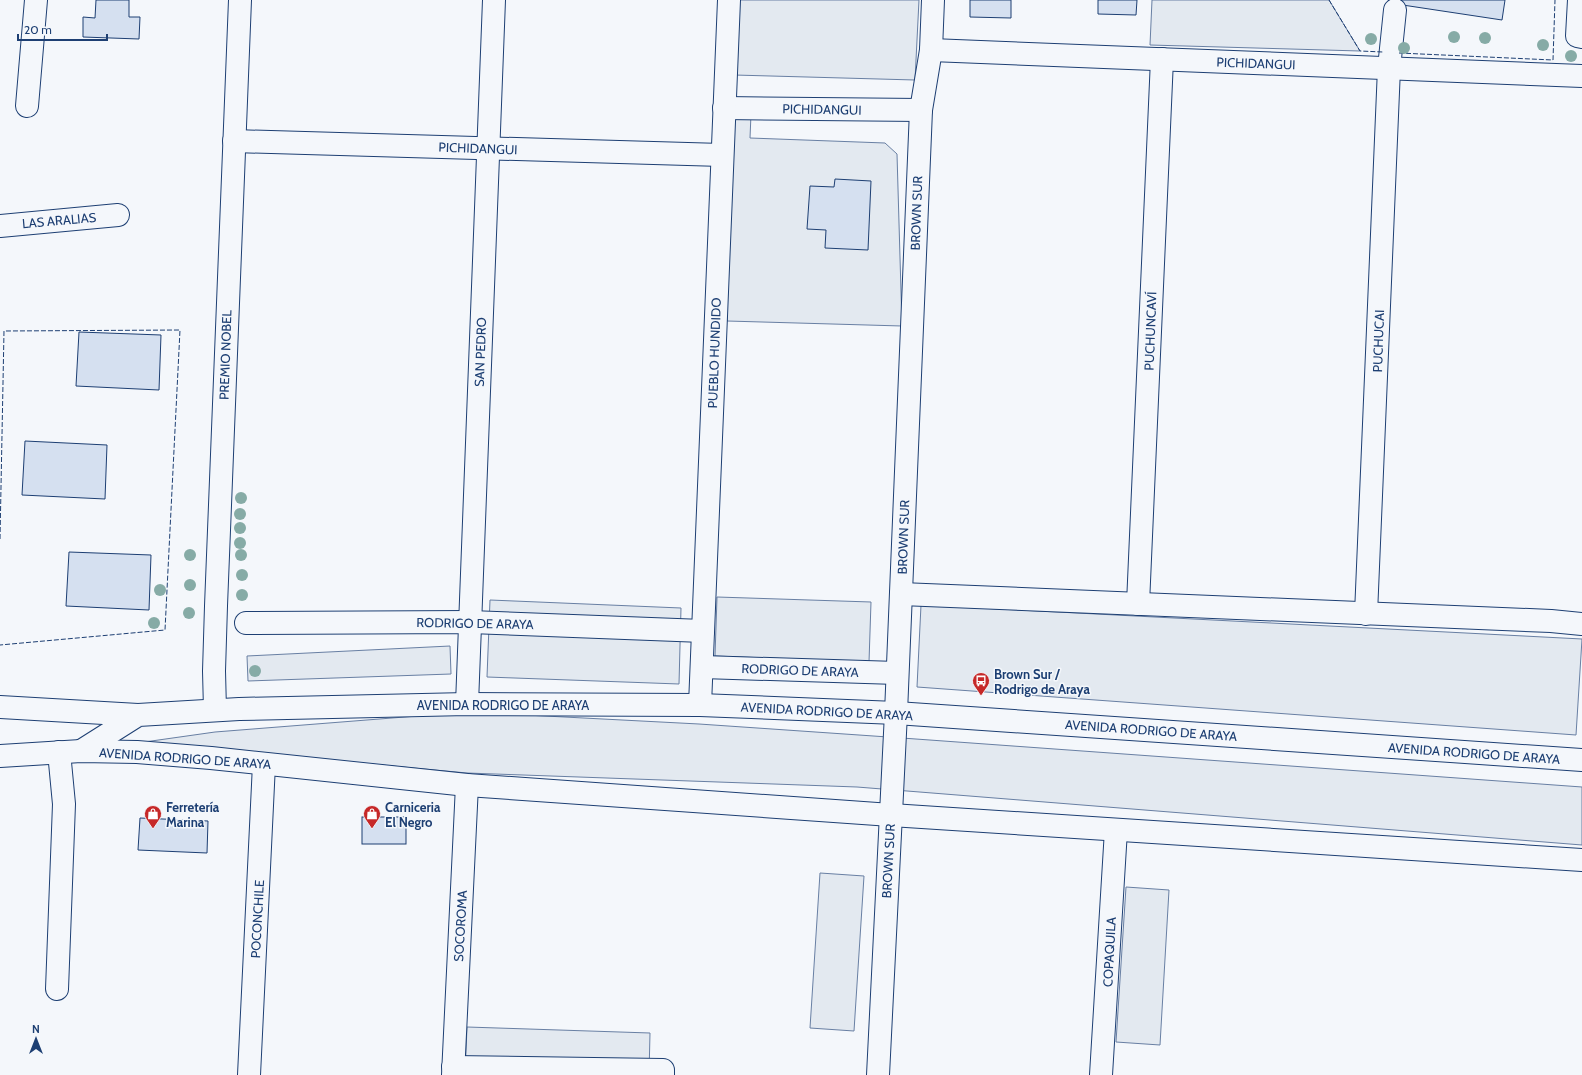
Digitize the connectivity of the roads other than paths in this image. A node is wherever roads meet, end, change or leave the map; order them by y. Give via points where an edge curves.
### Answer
1 (36, 0) edge
2 (240, 0) edge
3 (494, 0) edge
4 (729, 0) edge
5 (933, 0) edge
6 (1579, 0) edge
7 (1395, 10) dead end
8 (1582, 37) edge
9 (931, 50) junction
10 (1162, 59) junction
11 (1389, 68) junction
12 (1582, 76) edge
13 (27, 106) dead end
14 (724, 108) junction
15 (921, 110) junction
16 (234, 141) junction
17 (488, 148) junction
18 (722, 155) junction
19 (118, 215) dead end
20 (0, 226) edge
21 (901, 594) junction
22 (1138, 604) junction
23 (1366, 614) junction
24 (470, 622) junction
25 (246, 623) dead end
26 (1582, 624) edge
27 (703, 630) junction
28 (702, 667) junction
29 (898, 674) junction
30 (467, 704) junction
31 (700, 705) junction
32 (0, 707) edge
33 (215, 710) junction
34 (896, 713) junction
35 (138, 715) junction
36 (81, 750) junction
37 (59, 752) junction
38 (0, 756) edge
39 (1582, 760) edge
40 (264, 764) junction
41 (467, 785) junction
42 (891, 815) junction
43 (1116, 830) junction
44 (1582, 860) edge
45 (57, 989) dead end
46 (453, 1071) edge
47 (663, 1072) edge
48 (249, 1075) edge
49 (878, 1075) edge
50 (1102, 1075) edge

1 - 13 street
2 - 16 street, PREMIO NOBEL
3 - 17 street, SAN PEDRO
4 - 14 street, PUEBLO HUNDIDO
5 - 9 street, BROWN SUR
6 - 8 street via 1577,36
7 - 11 street, PUCHUCAI
9 - 10 street, PICHIDANGUI
9 - 15 street, BROWN SUR
10 - 11 street, PICHIDANGUI
10 - 22 street, PUCHUNCAVÍ
11 - 12 street, PICHIDANGUI
11 - 23 street, PUCHUCAI
14 - 15 street, PICHIDANGUI
14 - 18 street, PUEBLO HUNDIDO
15 - 21 street, BROWN SUR
16 - 17 street, PICHIDANGUI
16 - 33 street, PREMIO NOBEL via 214,670
17 - 18 street, PICHIDANGUI
17 - 24 street, SAN PEDRO
18 - 27 street, PUEBLO HUNDIDO
19 - 20 street, LAS ARALIAS
21 - 22 street
21 - 29 street, BROWN SUR
22 - 23 street
23 - 26 street
24 - 25 street, RODRIGO DE ARAYA
24 - 27 street, RODRIGO DE ARAYA
24 - 30 street, SAN PEDRO
27 - 28 street, PUEBLO HUNDIDO
28 - 29 street, RODRIGO DE ARAYA
28 - 31 street, PUEBLO HUNDIDO
29 - 34 street, BROWN SUR
30 - 31 street, AVENIDA RODRIGO DE ARAYA
30 - 33 street, AVENIDA RODRIGO DE ARAYA
31 - 34 street, AVENIDA RODRIGO DE ARAYA
32 - 35 street
33 - 35 street, AVENIDA RODRIGO DE ARAYA
34 - 39 street, AVENIDA RODRIGO DE ARAYA
34 - 42 street, BROWN SUR
35 - 36 street, AVENIDA RODRIGO DE ARAYA
36 - 37 street, AVENIDA RODRIGO DE ARAYA
36 - 40 street, AVENIDA RODRIGO DE ARAYA via 137,752
37 - 38 street, AVENIDA RODRIGO DE ARAYA
37 - 45 street via 64,804
40 - 41 street, AVENIDA RODRIGO DE ARAYA
40 - 48 street, POCONCHILE
41 - 42 street, AVENIDA RODRIGO DE ARAYA
41 - 46 street, SOCOROMA
42 - 43 street, AVENIDA RODRIGO DE ARAYA
42 - 49 street, BROWN SUR
43 - 44 street, AVENIDA RODRIGO DE ARAYA
43 - 50 street, COPAQUILA
46 - 47 street, SOCOROMA

